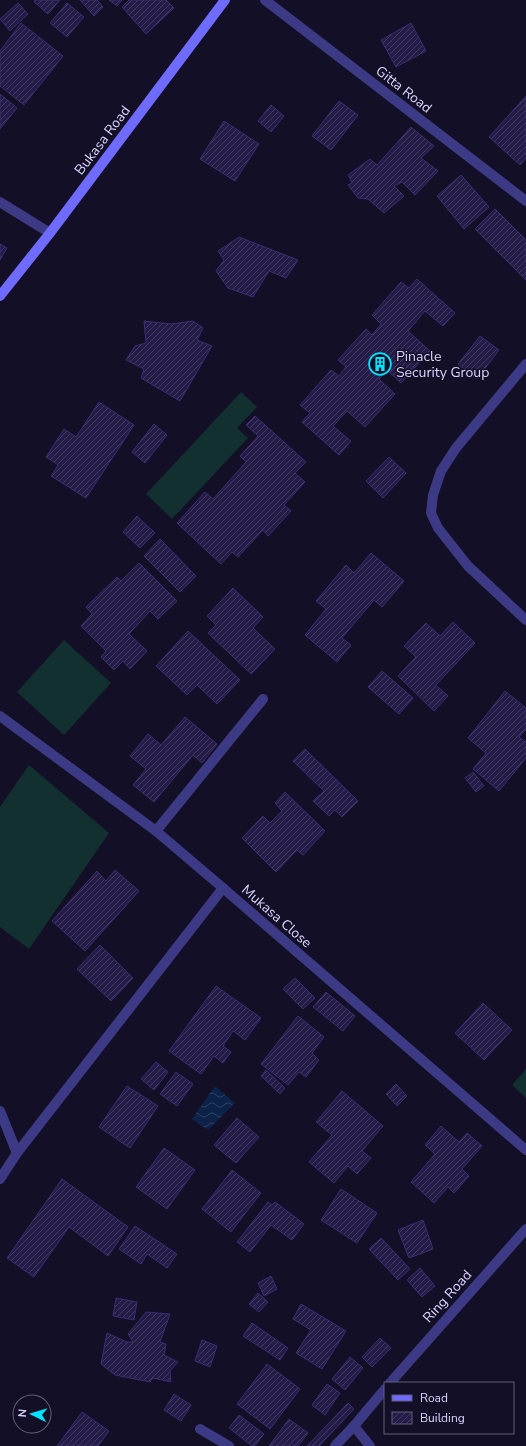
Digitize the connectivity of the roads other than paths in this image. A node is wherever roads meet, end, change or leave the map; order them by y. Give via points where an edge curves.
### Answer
1 (225, 0) edge
2 (265, 0) edge
3 (526, 200) edge
4 (0, 202) edge
5 (50, 233) junction
6 (0, 296) edge
7 (526, 364) edge
8 (526, 620) edge
9 (263, 699) dead end
10 (0, 716) edge
11 (156, 831) junction
12 (223, 888) junction
13 (0, 1111) edge
14 (526, 1150) edge
15 (17, 1153) junction
16 (0, 1179) edge
17 (526, 1229) edge
18 (391, 1382) edge
19 (384, 1390) edge
20 (354, 1426) junction
21 (200, 1429) dead end
22 (229, 1446) edge
23 (335, 1446) edge
24 (370, 1446) edge

1 - 5 street, Bukasa Road
2 - 3 street, Gitta Road
4 - 5 street
5 - 6 street, Bukasa Road
7 - 8 street via 456,448 441,471 433,495 431,513 438,528 468,566
9 - 11 street
10 - 11 street, Mukasa Close
11 - 12 street, Mukasa Close
12 - 14 street, Mukasa Close
12 - 15 street
13 - 15 street
15 - 16 street
17 - 18 street, Ring Road
19 - 20 street
20 - 23 street
20 - 24 street
21 - 22 street

